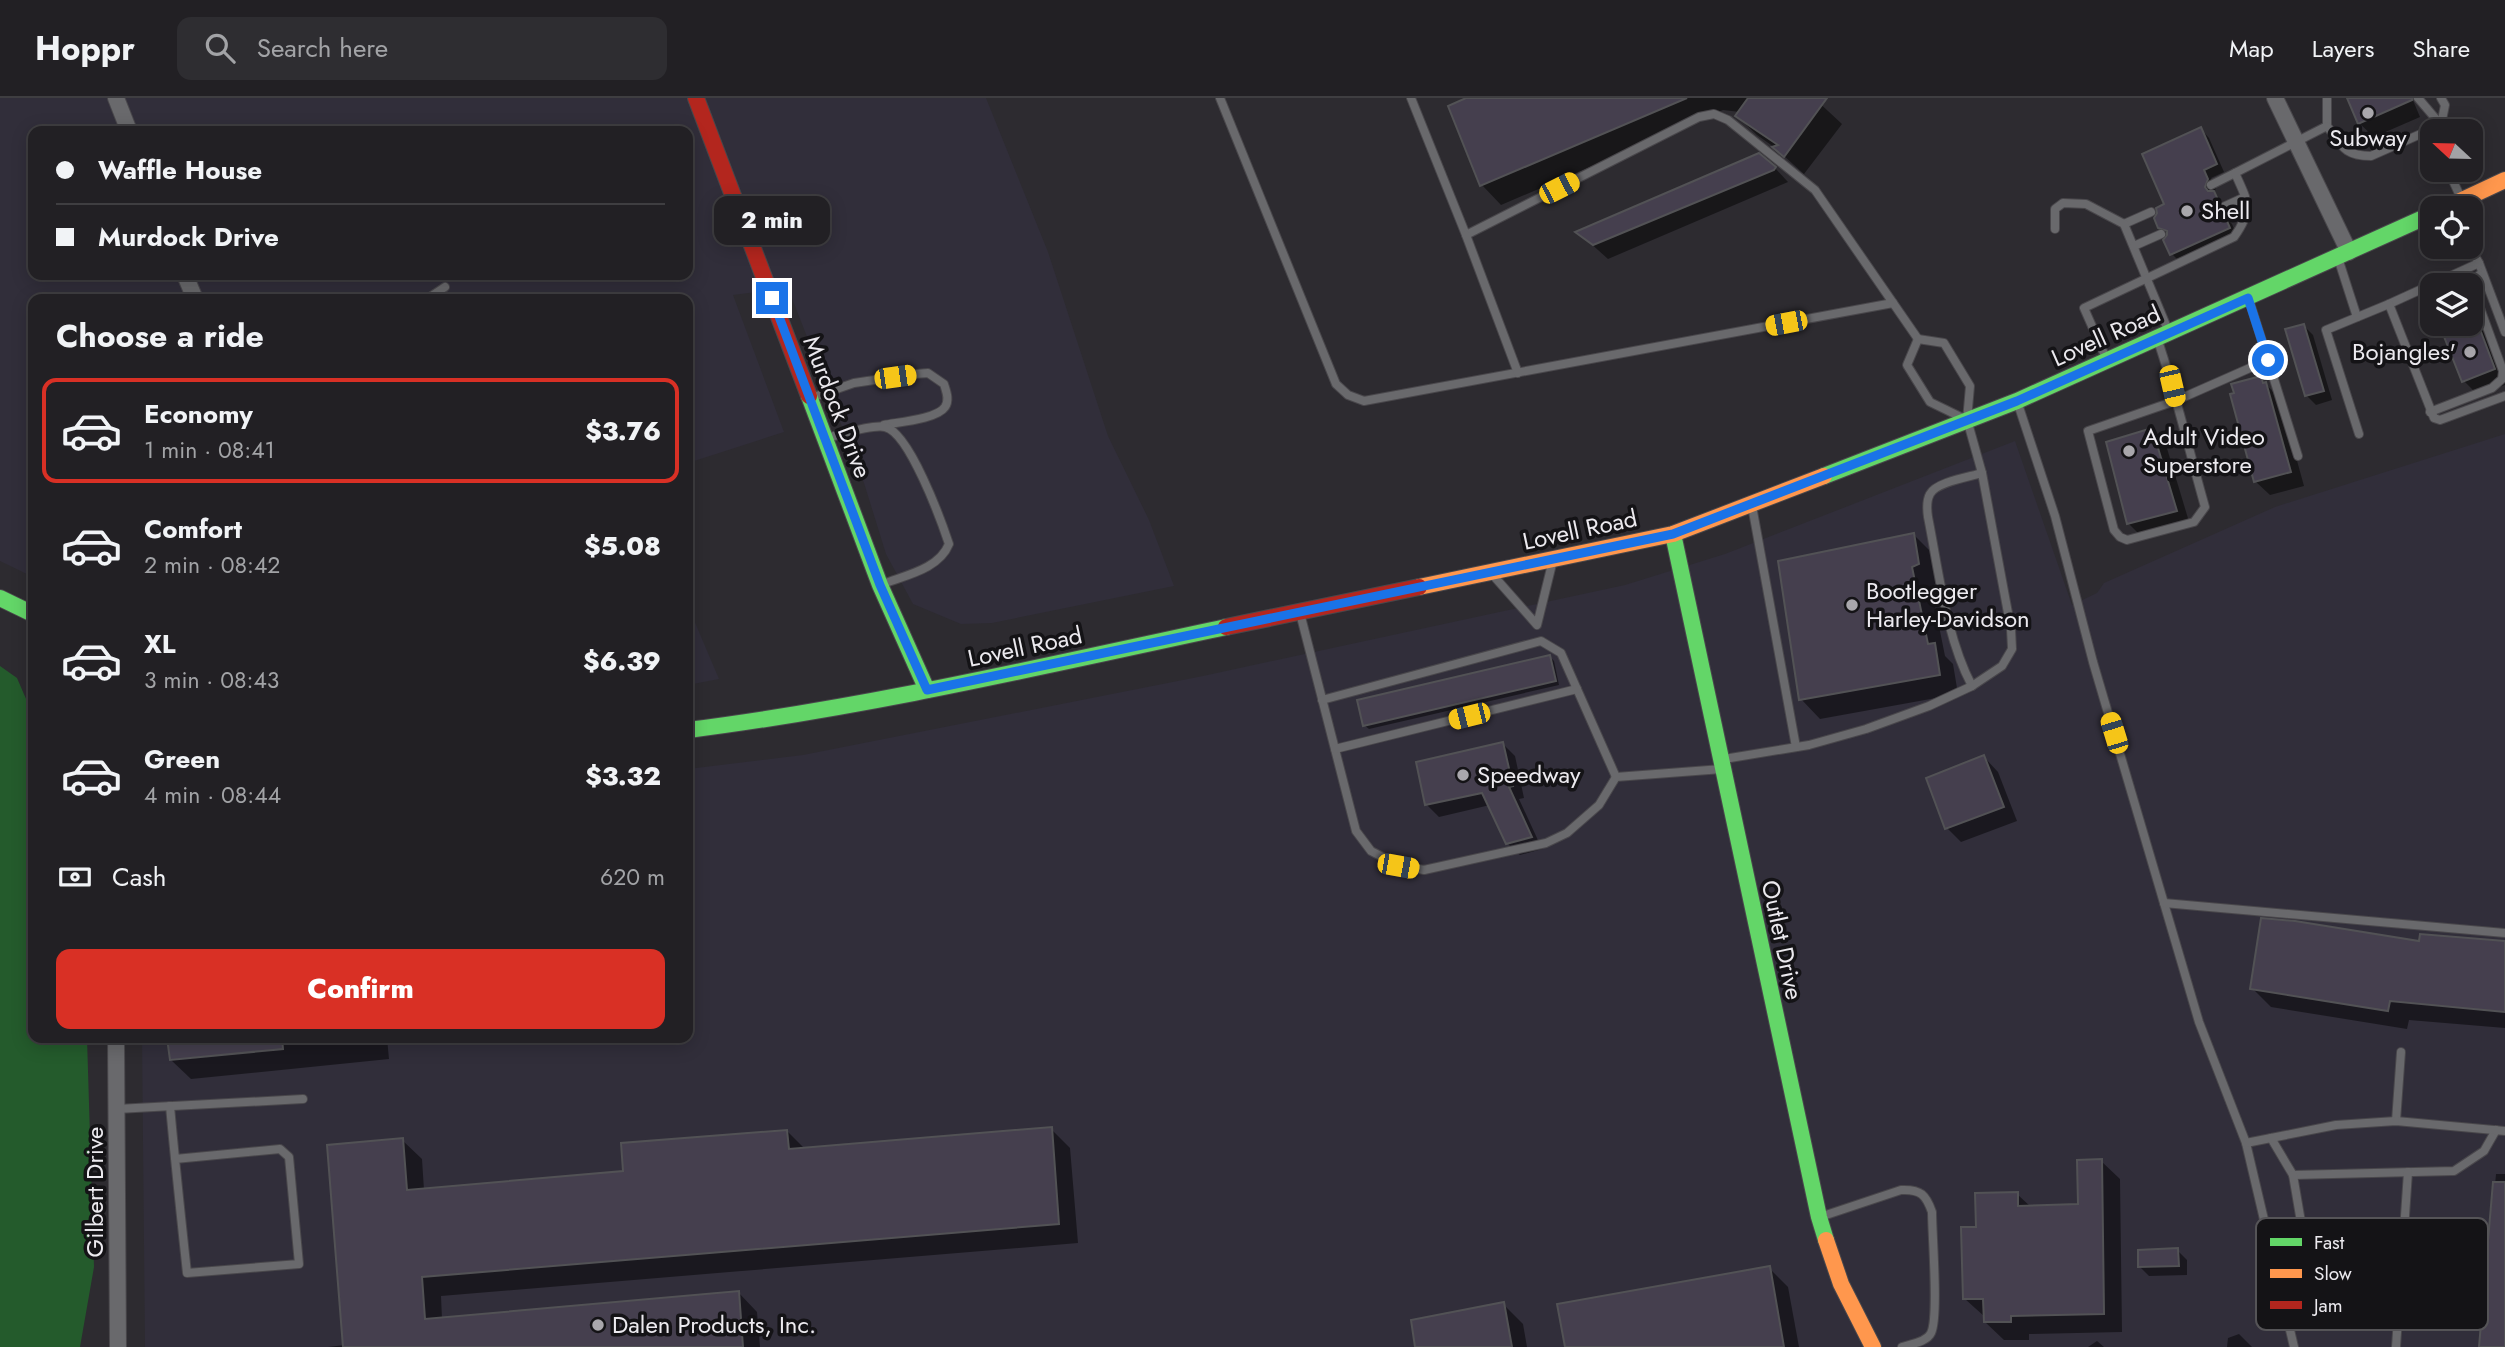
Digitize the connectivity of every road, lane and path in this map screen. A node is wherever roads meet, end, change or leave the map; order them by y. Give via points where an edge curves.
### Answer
1 (116, 98) edge
2 (696, 98) edge
3 (1220, 98) edge
4 (1411, 98) edge
5 (2275, 98) edge
6 (2327, 98) edge
7 (2418, 98) edge
8 (2441, 98) edge
9 (2436, 119) edge
10 (2442, 119) edge
11 (127, 126) edge
12 (2327, 126) junction
13 (2420, 135) edge
14 (2296, 143) junction
15 (2235, 173) junction
16 (2505, 180) edge
17 (2211, 185) dead end
18 (2473, 196) edge
19 (2245, 197) junction
20 (2221, 208) dead end
21 (2151, 212) dead end
22 (2420, 220) edge
23 (2124, 224) junction
24 (2054, 229) dead end
25 (2161, 234) dead end
26 (1466, 235) junction
27 (2133, 246) junction
28 (2344, 255) junction
29 (2476, 259) edge
30 (2481, 268) junction
31 (2147, 278) junction
32 (445, 287) dead end
33 (434, 294) edge
34 (2248, 298) junction
35 (1893, 303) junction
36 (2389, 303) junction
37 (2357, 317) junction
38 (2505, 332) edge
39 (2163, 336) junction
40 (1918, 339) junction
41 (2268, 360) junction
42 (2107, 361) junction
43 (1518, 373) junction
44 (2505, 396) edge
45 (810, 399) junction
46 (2017, 401) junction
47 (2175, 401) junction
48 (2430, 412) junction
49 (1967, 420) junction
50 (881, 426) junction
51 (2359, 434) dead end
52 (825, 438) junction
53 (2298, 456) dead end
54 (1982, 474) junction
55 (1751, 503) junction
56 (1673, 534) junction
57 (1553, 559) junction
58 (1490, 572) junction
59 (880, 585) junction
60 (0, 598) edge
61 (28, 612) edge
62 (1300, 613) junction
63 (1537, 625) junction
64 (1541, 641) junction
65 (1972, 686) junction
66 (1577, 689) junction
67 (927, 690) junction
68 (1322, 699) junction
69 (693, 729) edge
70 (1792, 748) junction
71 (1335, 749) junction
72 (1721, 765) junction
73 (1616, 777) junction
74 (2164, 903) junction
75 (2505, 933) edge
76 (116, 1043) edge
77 (2402, 1052) dead end
78 (303, 1099) dead end
79 (170, 1106) junction
80 (117, 1109) junction
81 (2396, 1121) junction
82 (2500, 1131) edge
83 (2270, 1138) junction
84 (2246, 1143) junction
85 (175, 1159) junction
86 (2408, 1172) junction
87 (2293, 1175) junction
88 (1819, 1217) junction
89 (2264, 1218) edge
90 (2300, 1218) edge
91 (2405, 1218) edge
92 (118, 1347) edge
93 (1873, 1347) edge
94 (1902, 1347) edge

1 - 11 street
2 - 45 main road, Murdock Drive
3 - 43 lane via 1336,384 1364,401
4 - 26 lane
5 - 14 street
6 - 12 lane
7 - 9 lane
8 - 10 lane via 2445,105
12 - 13 lane via 2346,152 2359,156 2371,156
12 - 14 lane
14 - 15 lane
14 - 28 street
15 - 17 lane
15 - 19 lane
16 - 18 main road
19 - 20 lane
19 - 31 lane via 2249,207 2234,237
21 - 23 lane
22 - 28 main road, Lovell Road
23 - 24 lane via 2086,204 2063,203 2055,209
23 - 27 lane
25 - 27 lane
26 - 35 lane via 1699,117 1714,114 1728,120 1815,190
26 - 43 lane
27 - 31 lane
28 - 34 main road, Lovell Road
28 - 37 lane
29 - 30 lane
30 - 36 lane
30 - 38 lane
30 - 48 lane via 2472,286 2502,379 2492,388
31 - 39 lane
31 - 42 lane via 2084,308
32 - 33 lane
34 - 39 main road, Lovell Road
34 - 41 lane
35 - 40 lane
35 - 43 lane
36 - 37 lane
36 - 48 lane
37 - 51 lane via 2326,330
39 - 42 main road, Lovell Road
39 - 47 lane
40 - 49 lane via 1944,343 1967,380
40 - 49 lane via 1906,365 1930,402
41 - 47 lane
41 - 53 lane
42 - 46 main road, Lovell Road
44 - 48 lane via 2440,420
45 - 50 lane via 854,383 915,374 928,373 944,384 945,408 934,415
45 - 52 main road, Murdock Drive
46 - 49 main road, Lovell Road
46 - 74 lane via 2055,516
47 - 47 lane via 2205,507 2194,522 2127,540 2114,530 2088,431
49 - 54 lane
49 - 55 main road, Lovell Road
50 - 52 lane
50 - 59 lane via 901,439 935,503 949,544 944,556 927,567
52 - 59 main road, Murdock Drive
54 - 65 lane via 2012,649 2002,666
54 - 65 lane via 1938,486 1927,503 1953,637
55 - 56 main road, Lovell Road
55 - 70 lane
56 - 57 main road, Lovell Road
56 - 72 main road, Outlet Drive
57 - 58 main road, Lovell Road
57 - 63 lane
58 - 62 main road, Lovell Road
58 - 63 lane
59 - 67 main road, Murdock Drive
60 - 61 main road
62 - 67 main road, Lovell Road
62 - 68 lane
63 - 64 lane
64 - 66 lane via 1562,653
64 - 68 lane
65 - 70 lane via 1866,730
66 - 71 lane
66 - 73 lane
67 - 69 main road, Lovell Road
68 - 71 lane
70 - 72 lane
71 - 73 lane via 1356,831 1371,851 1398,866 1424,870 1546,843 1567,833 1598,806
72 - 73 lane
72 - 88 main road, Outlet Drive
74 - 75 lane
74 - 84 lane via 2199,1022
76 - 80 street, Gilbert Drive
77 - 81 lane
78 - 79 lane
79 - 80 lane
79 - 85 lane
80 - 92 street, Gilbert Drive
81 - 82 lane
81 - 83 lane via 2336,1125
82 - 86 lane via 2484,1151 2454,1171
83 - 84 lane
83 - 87 lane
84 - 89 lane
85 - 85 lane via 187,1273 299,1264 289,1157 280,1149
86 - 87 lane
86 - 91 lane
87 - 90 lane
88 - 93 main road, Outlet Drive via 1841,1284
88 - 94 lane via 1901,1190 1912,1189 1926,1197 1931,1212 1935,1314 1927,1339

